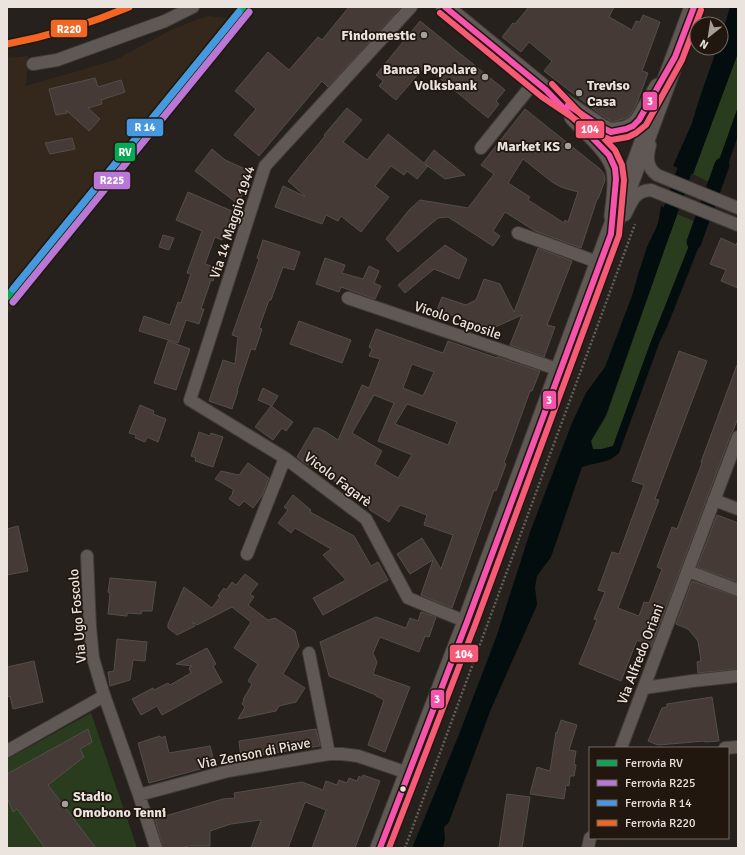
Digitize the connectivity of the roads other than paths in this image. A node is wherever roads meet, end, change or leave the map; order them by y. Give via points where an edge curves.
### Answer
1 (193, 7) edge
2 (411, 7) edge
3 (445, 7) edge
4 (694, 7) edge
5 (675, 57) junction
6 (33, 64) dead end
7 (541, 85) junction
8 (659, 100) junction
9 (481, 148) dead end
10 (738, 208) edge
11 (738, 225) edge
12 (518, 234) dead end
13 (611, 234) junction
14 (602, 257) junction
15 (348, 298) dead end
16 (560, 370) junction
17 (190, 400) joint
18 (738, 437) edge
19 (285, 458) junction
20 (714, 500) junction
21 (738, 509) edge
22 (247, 554) dead end
23 (87, 556) dead end
24 (688, 571) junction
25 (738, 590) edge
26 (467, 622) junction
27 (309, 653) dead end
28 (738, 676) edge
29 (644, 688) junction
30 (104, 696) junction
31 (621, 747) edge
32 (7, 751) edge
33 (328, 754) junction
34 (408, 773) junction
35 (139, 795) junction
36 (394, 812) junction
37 (156, 848) edge
38 (380, 848) edge
39 (386, 848) edge

1 - 6 street via 164,21 57,60
2 - 17 street, Via 14 Maggio 1944 via 265,166
3 - 7 main road
4 - 5 main road
5 - 7 main road via 640,120 626,129 611,132 601,128
5 - 8 main road
7 - 9 street
7 - 13 main road via 601,146 615,168
8 - 10 street via 648,154 648,164 652,172
8 - 13 main road
11 - 14 street via 651,190 644,190 637,194
12 - 14 street
13 - 14 main road
14 - 16 main road
15 - 16 street, Vicolo Caposile
16 - 26 main road
17 - 19 street, Vicolo Fagarè
18 - 20 street, Via Alfredo Oriani
19 - 22 street, Vicolo Fagarè
19 - 26 street, Vicolo Fagarè via 366,519 408,598
20 - 21 street
20 - 24 street, Via Alfredo Oriani
23 - 30 street, Via Ugo Foscolo via 91,643
24 - 25 street
24 - 29 street, Via Alfredo Oriani
26 - 34 main road
27 - 33 street, Via Zenson di Piave
28 - 29 street
29 - 31 street, Via Alfredo Oriani
30 - 32 street
30 - 35 street, Via Ugo Foscolo
33 - 34 street, Via Zenson di Piave via 358,756
33 - 35 street, Via Zenson di Piave via 228,770
34 - 36 main road
35 - 37 street, Via Ugo Foscolo
36 - 38 main road
36 - 39 street

